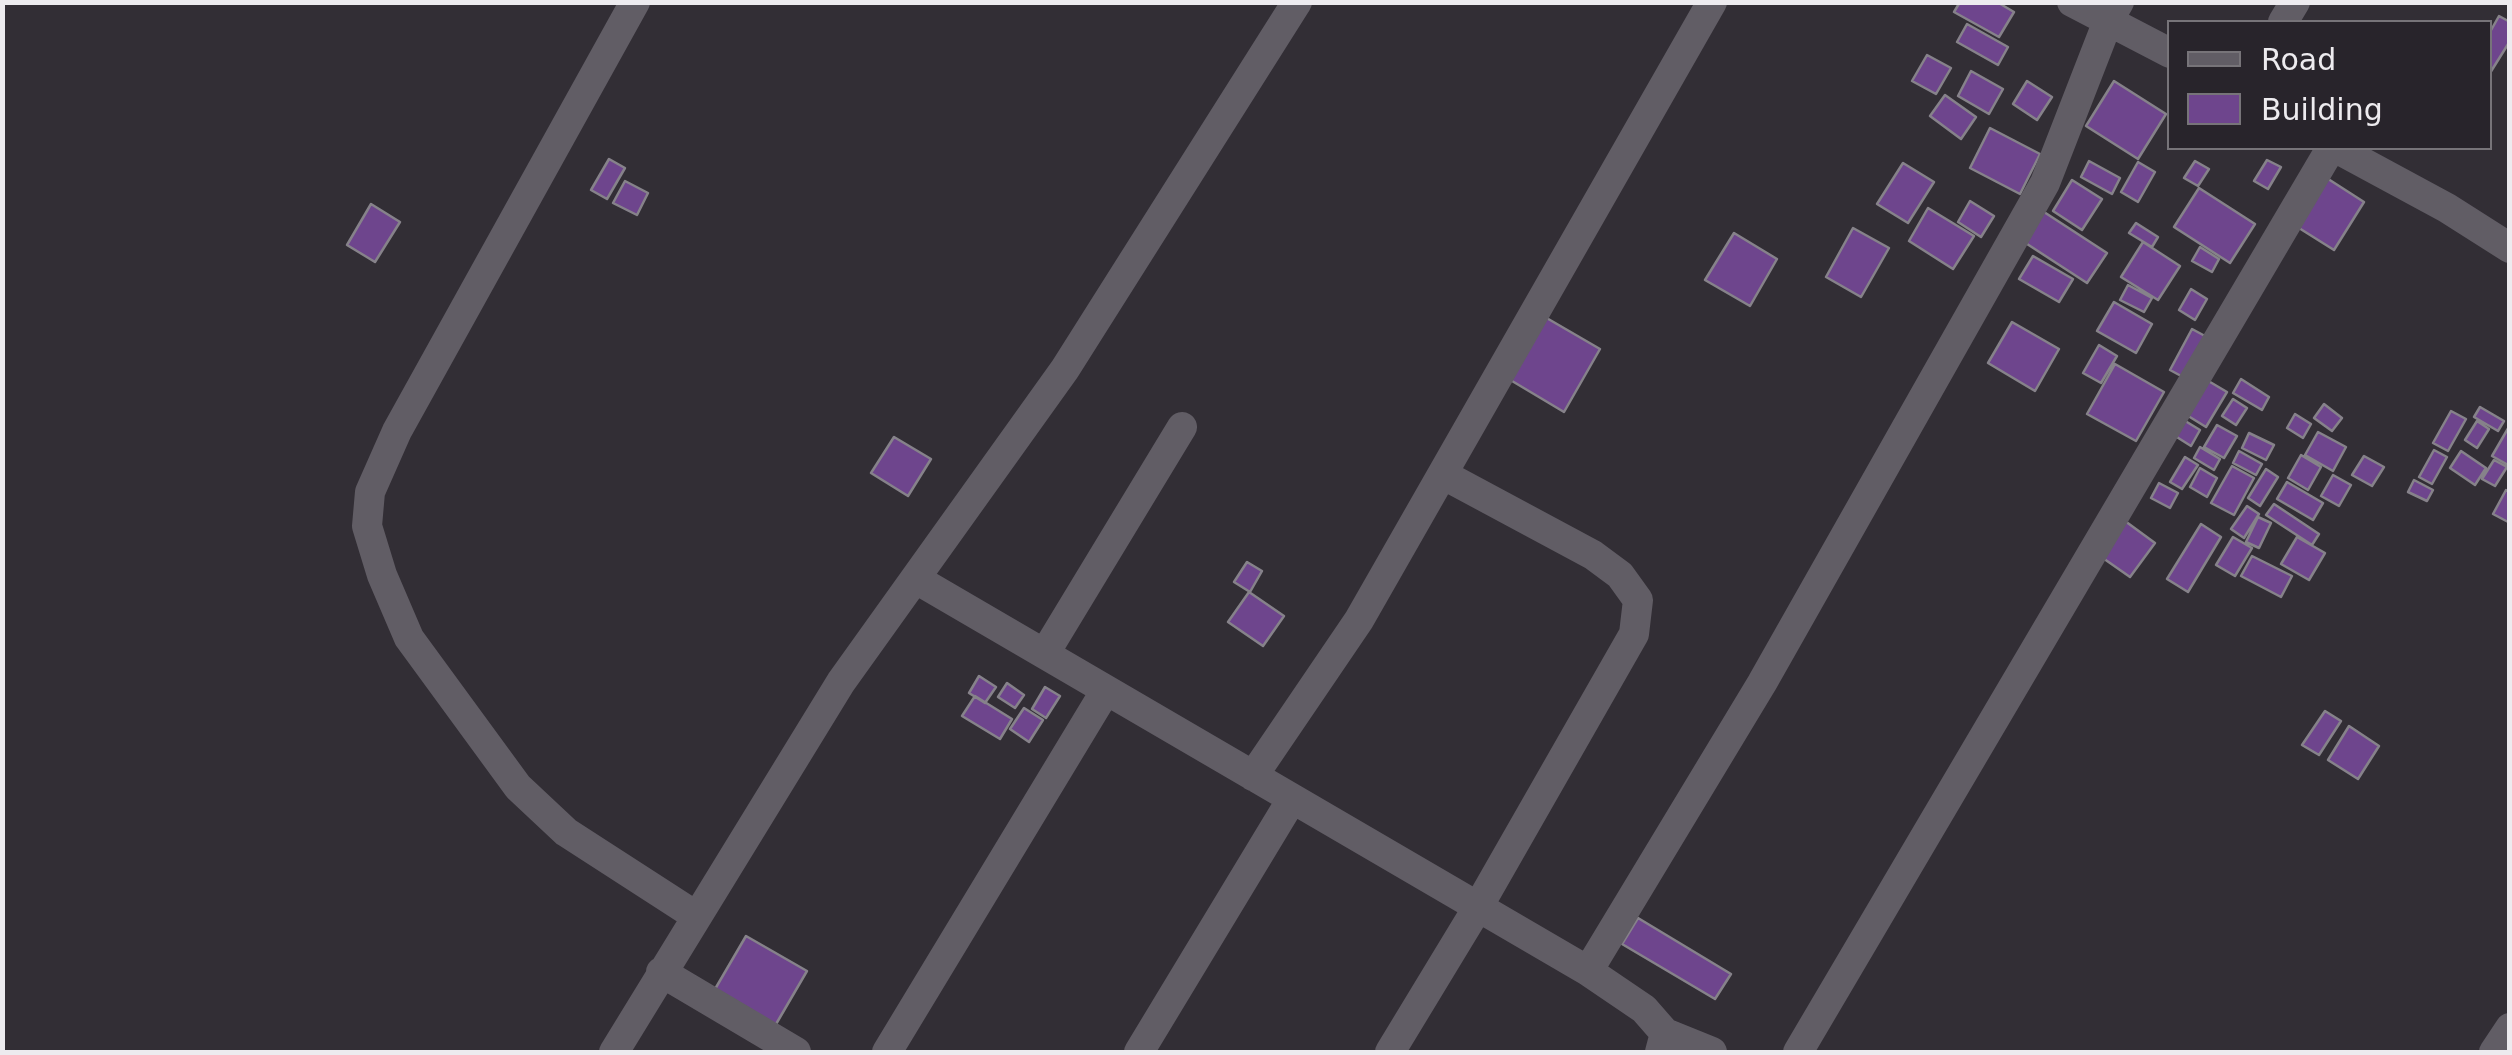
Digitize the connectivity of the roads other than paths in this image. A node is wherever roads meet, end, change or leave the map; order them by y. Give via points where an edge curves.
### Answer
1 (635, 2) edge
2 (1297, 2) edge
3 (1712, 2) edge
4 (2072, 2) edge
5 (2113, 12) edge
6 (2167, 50) edge
7 (2333, 150) edge
8 (2338, 150) edge
9 (2510, 248) edge
10 (1182, 427) dead end
11 (1444, 475) junction
12 (916, 580) junction
13 (1044, 654) junction
14 (1106, 690) junction
15 (1253, 776) junction
16 (1292, 800) junction
17 (1478, 907) junction
18 (696, 916) junction
19 (1588, 970) junction
20 (662, 972) junction
21 (2510, 1028) edge
22 (1663, 1043) edge
23 (614, 1052) edge
24 (796, 1052) edge
25 (887, 1052) edge
26 (1139, 1052) edge
27 (1390, 1052) edge
28 (1712, 1052) edge
29 (1798, 1052) edge
30 (2494, 1052) edge

1 - 18 street via 398,431 370,492 367,526 409,638 518,787 566,832
2 - 12 street via 1065,369
3 - 11 street
4 - 5 street
5 - 6 street
5 - 19 street via 2045,183 1762,683
7 - 29 street
8 - 9 street
10 - 13 street
11 - 15 street via 1359,620
11 - 17 street via 1593,554 1638,600 1634,634
12 - 13 street
12 - 18 street via 841,682
13 - 14 street
14 - 15 street
14 - 25 street
15 - 16 street
16 - 17 street
16 - 26 street
17 - 19 street
17 - 27 street
18 - 20 street
19 - 22 street via 1644,1009
20 - 23 street
20 - 24 street
21 - 30 street
22 - 28 street

